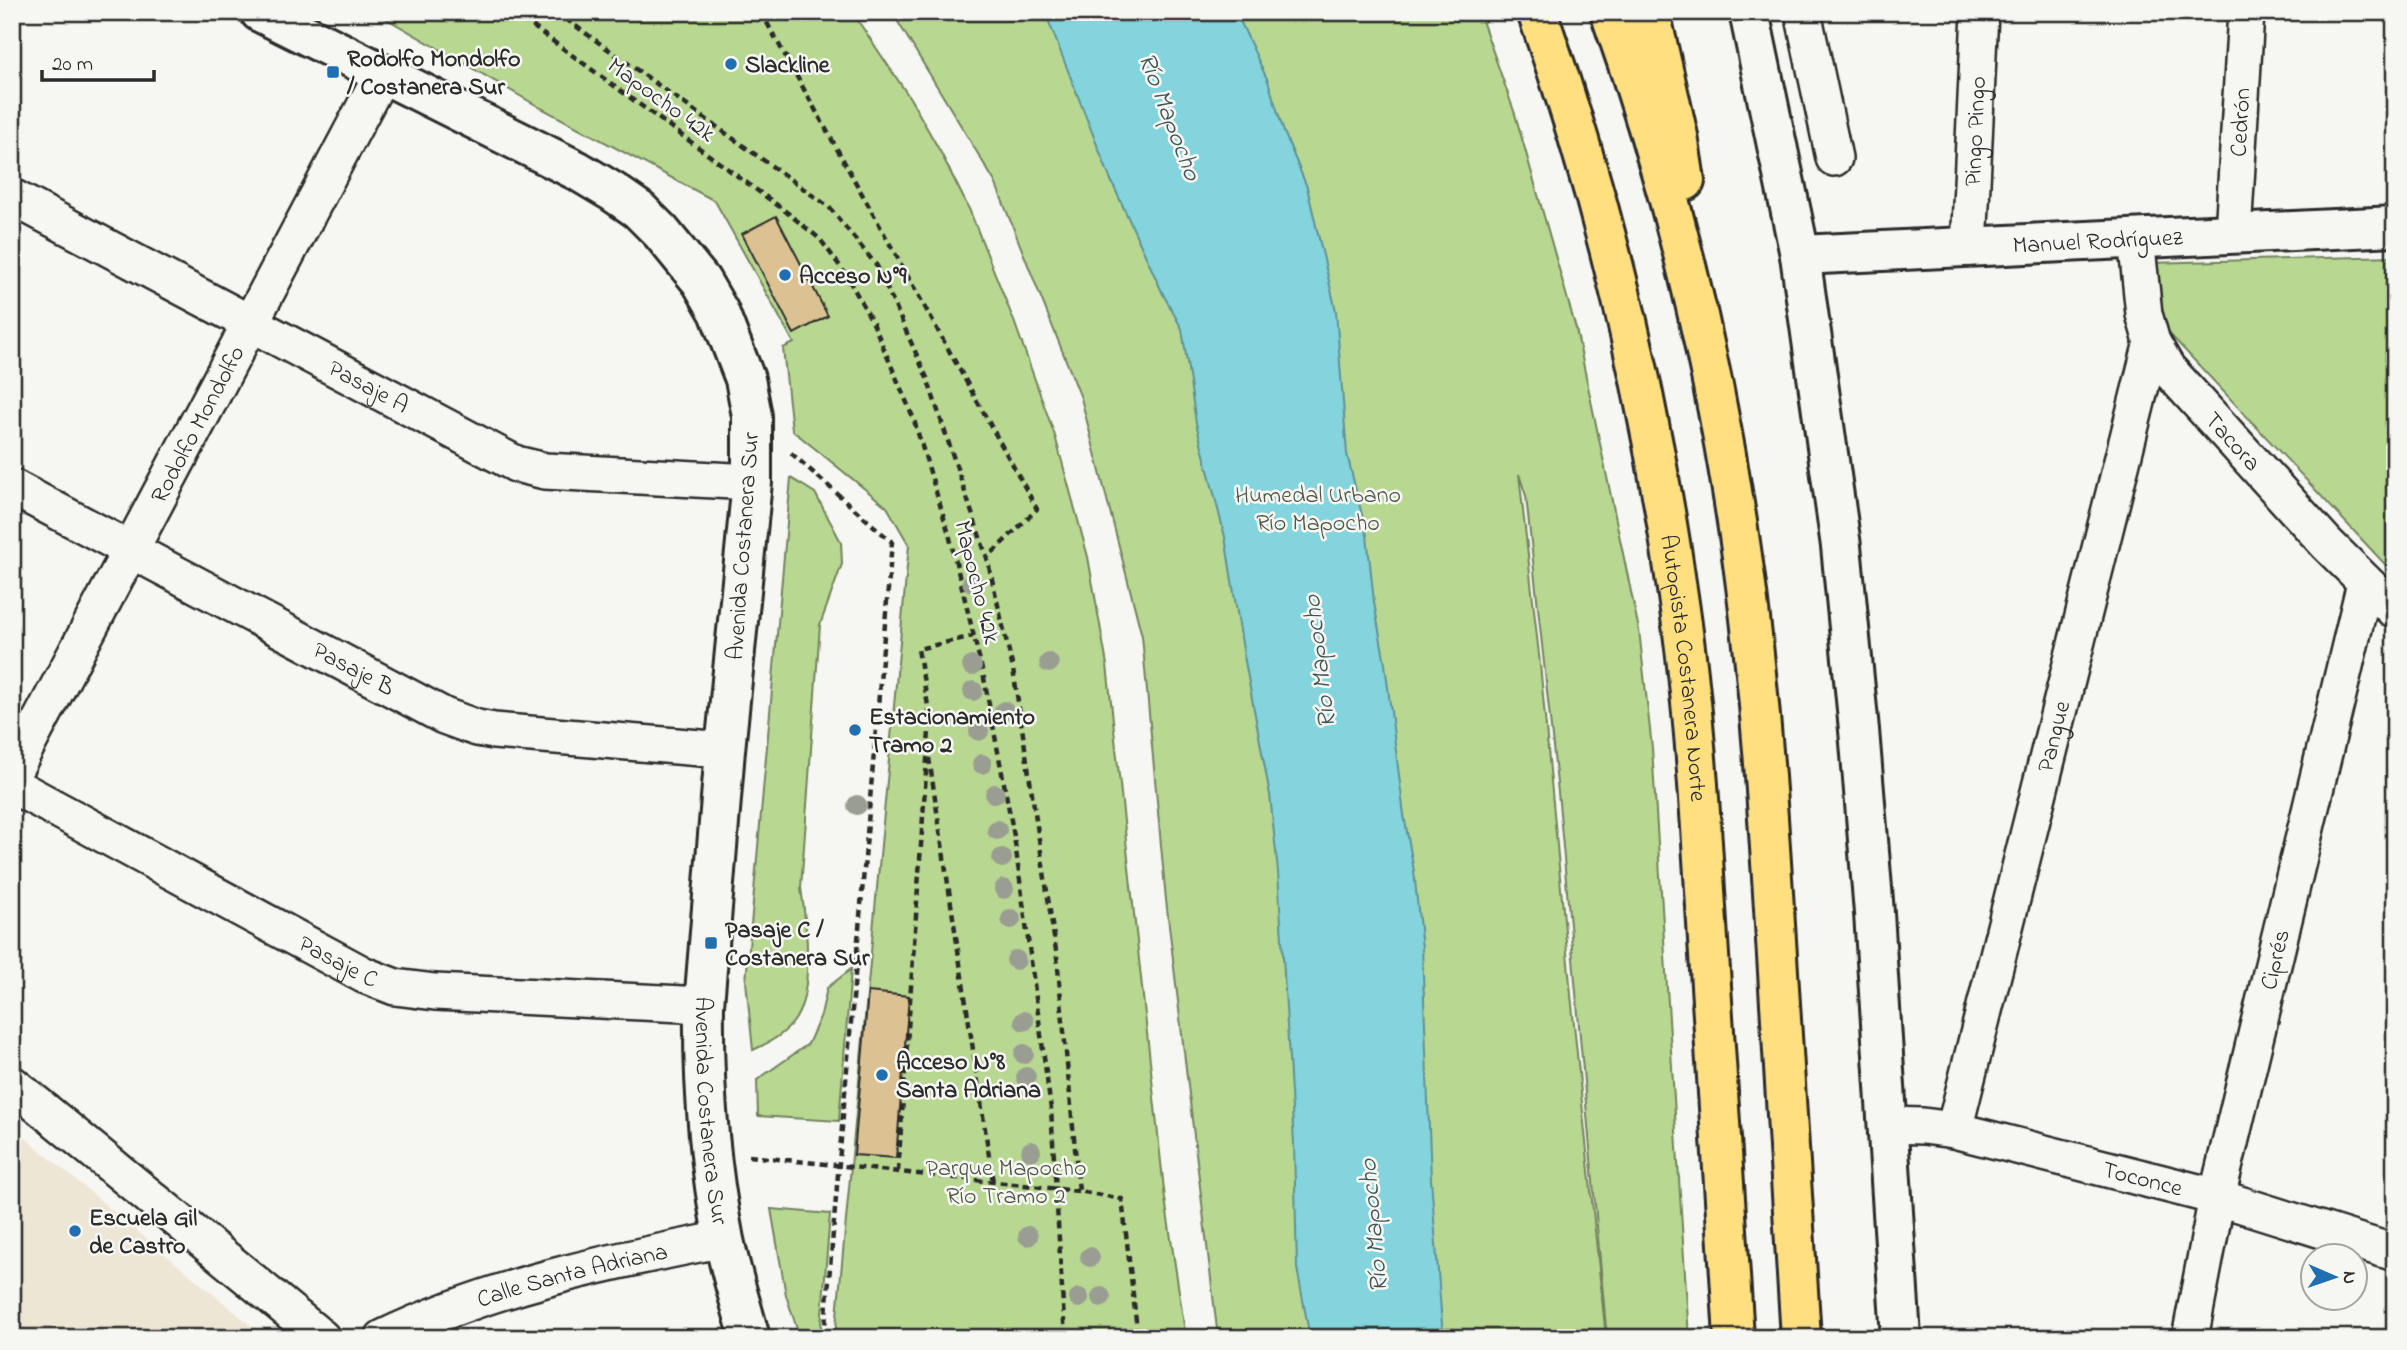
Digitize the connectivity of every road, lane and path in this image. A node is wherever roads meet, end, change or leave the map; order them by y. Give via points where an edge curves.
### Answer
1 (260, 12) edge
2 (513, 12) edge
3 (556, 12) edge
4 (761, 12) edge
5 (1537, 12) edge
6 (1610, 12) edge
7 (1650, 12) edge
8 (1749, 12) edge
9 (1803, 12) edge
10 (1980, 12) edge
11 (2246, 12) edge
12 (382, 74) junction
13 (1834, 158) dead end
14 (12, 197) edge
15 (2395, 226) edge
16 (2233, 234) junction
17 (2136, 238) junction
18 (1969, 248) junction
19 (1800, 255) junction
20 (250, 324) junction
21 (1703, 334) junction
22 (2152, 341) junction
23 (784, 447) dead end
24 (752, 482) junction
25 (12, 487) edge
26 (131, 550) junction
27 (987, 558) junction
28 (2365, 583) junction
29 (2395, 611) edge
30 (973, 636) junction
31 (928, 746) junction
32 (725, 750) junction
33 (12, 774) edge
34 (12, 785) edge
35 (704, 1005) junction
36 (12, 1084) edge
37 (1887, 1125) junction
38 (1954, 1130) junction
39 (747, 1143) dead end
40 (748, 1156) junction
41 (838, 1165) junction
42 (750, 1169) dead end
43 (898, 1171) junction
44 (993, 1182) junction
45 (1056, 1189) junction
46 (1079, 1191) junction
47 (2217, 1197) junction
48 (724, 1239) junction
49 (2395, 1253) edge
50 (322, 1338) edge
51 (383, 1338) edge
52 (750, 1338) edge
53 (824, 1338) edge
54 (1065, 1338) edge
55 (1138, 1338) edge
56 (1734, 1338) edge
57 (1801, 1338) edge
58 (1901, 1338) edge
59 (2190, 1338) edge

1 - 12 street, Avenida Costanera Sur
2 - 30 path, Mapocho 42k via 820,239 873,323 913,417 949,534
3 - 27 path via 830,207 877,265 927,378
4 - 27 path via 1037,509
5 - 56 highway, Autopista Costanera Norte via 1577,132 1618,282 1656,458 1679,600 1701,828
6 - 21 highway via 1661,170
7 - 21 highway via 1678,136
8 - 19 street
9 - 13 street
10 - 18 street, Pingo Pingo
11 - 16 street, Cedrón
12 - 20 street, Rodolfo Mondolfo
12 - 24 street, Avenida Costanera Sur via 578,171 639,210 661,232 701,281 733,345 752,416
14 - 20 street, Pasaje A
15 - 16 street, Manuel Rodríguez
16 - 17 street, Manuel Rodríguez
17 - 18 street, Manuel Rodríguez
17 - 22 street, Tacora via 2144,314
18 - 19 street, Manuel Rodríguez
19 - 37 street via 1849,621
20 - 24 street, Pasaje A via 503,459 529,468
20 - 26 street, Rodolfo Mondolfo
21 - 57 highway via 1732,491 1759,701
22 - 28 street, Tacora via 2167,368
22 - 38 street, Pangue
23 - 41 path via 892,542
24 - 32 street, Avenida Costanera Sur
25 - 26 street, Pasaje B
26 - 32 street, Pasaje B via 460,722 494,731
26 - 33 street, Rodolfo Mondolfo
27 - 46 path via 1013,669 1057,957
28 - 29 street, Tacora
28 - 47 street, Ciprés
30 - 31 path via 918,649 930,717
30 - 45 path, Mapocho 42k via 1014,836 1051,1109
31 - 43 path
31 - 44 path
32 - 35 street, Avenida Costanera Sur
34 - 35 street, Pasaje C via 364,975 395,987
35 - 48 street, Avenida Costanera Sur via 706,1095
36 - 50 street
37 - 38 street, Toconce
37 - 58 street
38 - 47 street, Toconce
39 - 40 path
40 - 41 path
40 - 42 path
41 - 43 path
41 - 53 path
43 - 44 path
44 - 45 path
45 - 46 path
45 - 54 path, Mapocho 42k
46 - 55 path via 1122,1199
47 - 49 street, Toconce
47 - 59 street, Ciprés
48 - 51 street, Calle Santa Adriana via 524,1284 461,1304
48 - 52 street, Avenida Costanera Sur

